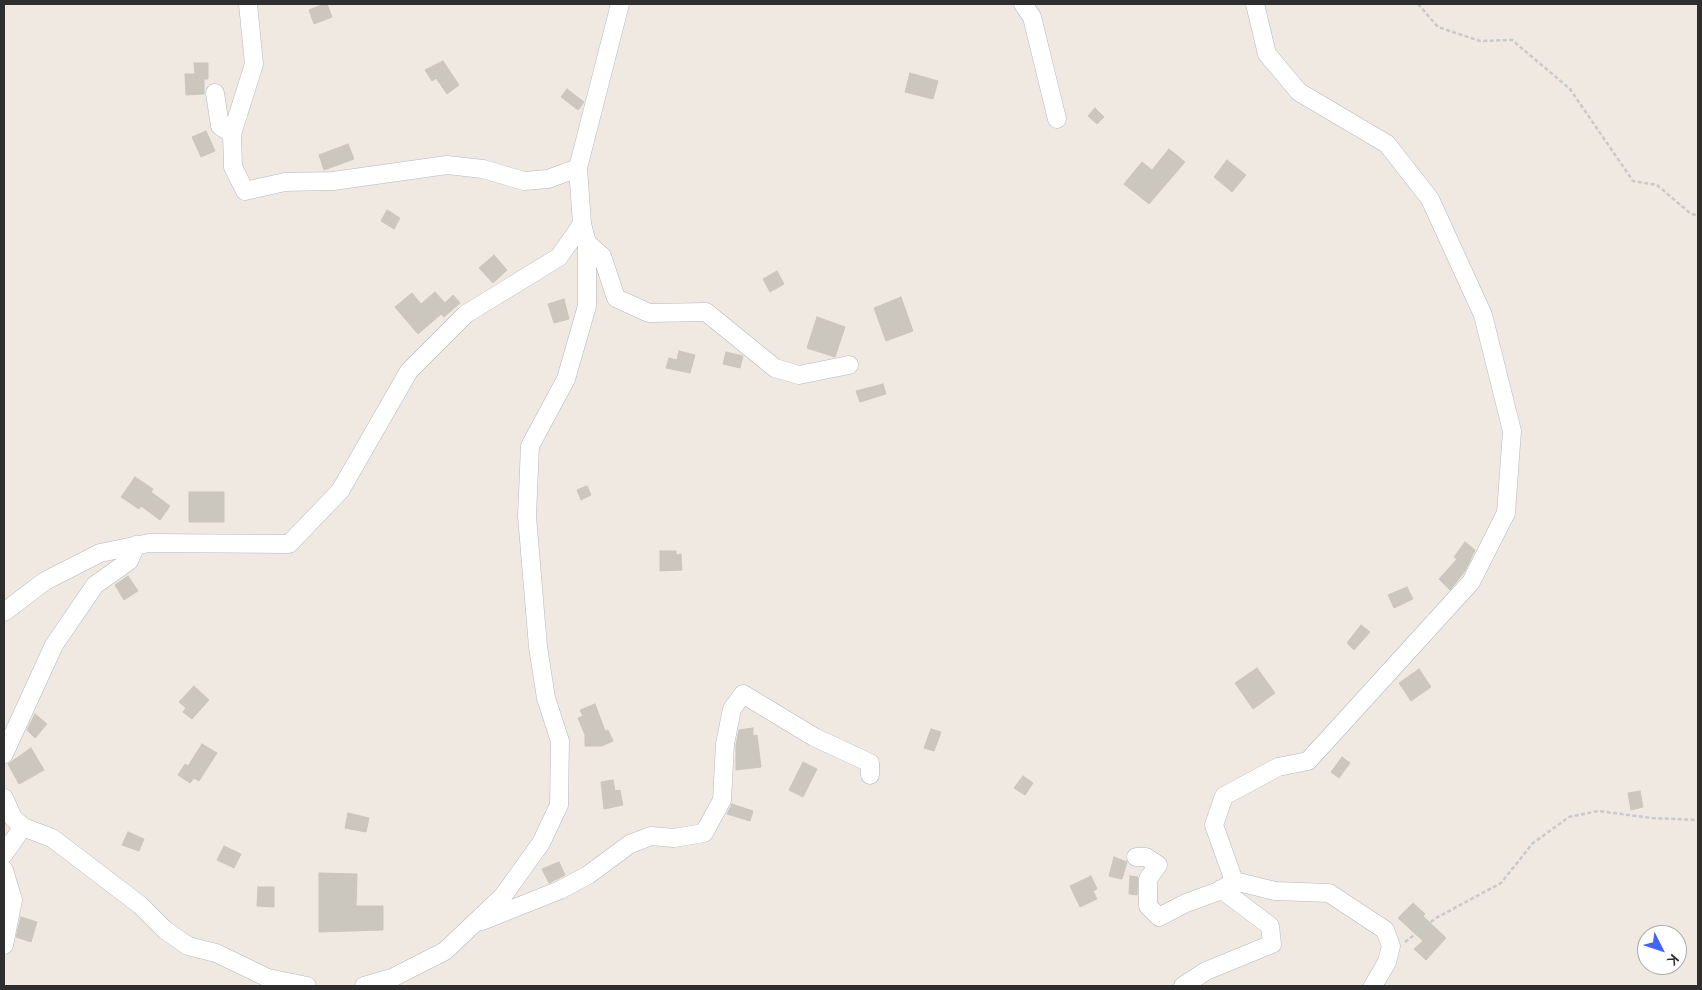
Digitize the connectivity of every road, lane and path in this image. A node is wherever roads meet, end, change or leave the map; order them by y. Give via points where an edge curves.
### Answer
1 (248, 4) edge
2 (620, 4) edge
3 (1022, 4) edge
4 (1254, 4) edge
5 (1418, 4) edge
6 (214, 93) dead end
7 (1057, 119) dead end
8 (232, 134) junction
9 (578, 168) junction
10 (1698, 215) edge
11 (582, 224) junction
12 (587, 243) junction
13 (849, 365) dead end
14 (136, 545) junction
15 (4, 612) edge
16 (4, 754) edge
17 (870, 775) dead end
18 (4, 798) edge
19 (1698, 820) edge
20 (23, 827) junction
21 (4, 854) edge
22 (1136, 857) dead end
23 (4, 870) edge
24 (1228, 885) junction
25 (474, 923) junction
26 (4, 945) edge
27 (1391, 946) junction
28 (307, 986) edge
29 (364, 986) edge
30 (1183, 986) edge
31 (1373, 986) edge

1 - 8 street via 254,64
2 - 9 street
3 - 7 street via 1032,17
4 - 24 street via 1267,54 1299,92 1387,144 1430,199 1482,315 1512,431 1506,514 1471,582 1308,761 1278,767 1224,796 1214,825
5 - 10 path via 1438,27 1480,41 1512,40 1570,89 1632,181 1657,185 1691,214
6 - 8 street via 220,126
8 - 9 street via 233,167 244,191 285,182 333,181 447,165 483,169 524,181 548,179
9 - 11 street
11 - 12 street
11 - 14 street via 559,257 466,314 409,371 340,491 289,544
12 - 13 street via 602,256 616,298 650,313 706,312 775,368 799,375
12 - 25 street via 587,306 566,378 530,446 527,516 538,647 546,698 560,740 559,805 536,850 503,896
14 - 15 street via 100,553 45,582
14 - 16 street via 129,561 96,585 54,645
17 - 25 street via 870,763 814,737 743,694 732,709 725,744 722,800 704,833 674,838 651,836 630,844 588,875 560,890
18 - 20 street via 13,818
19 - 27 path via 1598,811 1569,817 1533,843 1501,883 1436,918 1406,942
20 - 21 street
20 - 28 street via 52,838 188,946 216,953 268,978
22 - 24 street via 1146,856 1158,865 1148,879 1148,906 1159,917
23 - 26 street via 13,900
24 - 27 street via 1329,893 1385,930
24 - 30 street via 1270,926 1272,944 1206,971
25 - 29 street via 445,951 392,978
27 - 31 street

